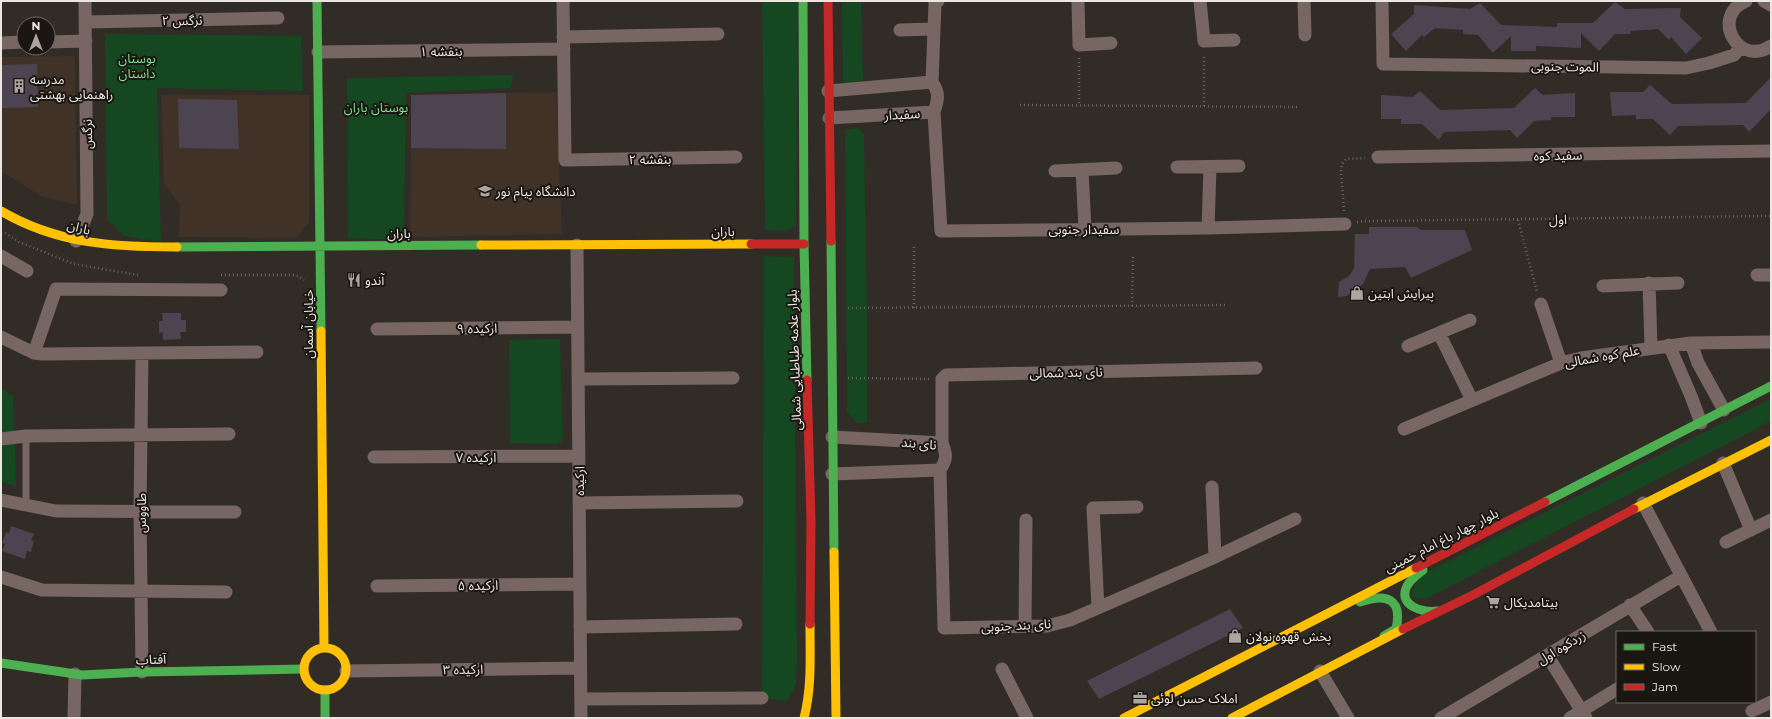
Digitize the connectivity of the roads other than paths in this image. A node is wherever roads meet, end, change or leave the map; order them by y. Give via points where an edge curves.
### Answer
1 (85, 1) edge
2 (317, 1) edge
3 (563, 1) edge
4 (803, 1) edge
5 (828, 1) edge
6 (1078, 1) edge
7 (1200, 1) edge
8 (1304, 1) edge
9 (1382, 1) edge
10 (1746, 1) edge
11 (1764, 1) edge
12 (936, 2) edge
13 (1771, 5) edge
14 (278, 18) dead end
15 (86, 22) junction
16 (934, 29) junction
17 (900, 30) dead end
18 (718, 34) dead end
19 (1305, 35) dead end
20 (1234, 40) dead end
21 (86, 41) junction
22 (1, 42) edge
23 (16, 42) edge
24 (56, 42) edge
25 (563, 43) junction
26 (1111, 44) dead end
27 (1771, 46) edge
28 (1741, 47) junction
29 (318, 52) junction
30 (932, 82) junction
31 (828, 91) junction
32 (934, 112) junction
33 (829, 118) junction
34 (1771, 151) edge
35 (736, 157) dead end
36 (1378, 157) road end
37 (1239, 166) dead end
38 (1177, 167) dead end
39 (1210, 167) junction
40 (1116, 168) dead end
41 (1082, 170) junction
42 (1055, 171) dead end
43 (1, 211) edge
44 (1345, 224) road end
45 (1208, 228) junction
46 (1085, 229) junction
47 (76, 241) junction
48 (804, 244) junction
49 (577, 245) junction
50 (321, 246) junction
51 (1, 256) edge
52 (28, 271) dead end
53 (1757, 274) dead end
54 (1771, 274) edge
55 (1649, 283) junction
56 (1678, 283) dead end
57 (1603, 286) dead end
58 (221, 290) dead end
59 (1541, 304) road end
60 (1470, 320) dead end
61 (577, 326) junction
62 (377, 329) dead end
63 (1439, 333) junction
64 (1, 337) edge
65 (1771, 342) edge
66 (1691, 343) junction
67 (1408, 346) dead end
68 (1669, 346) junction
69 (1651, 347) junction
70 (34, 352) junction
71 (257, 352) dead end
72 (142, 354) junction
73 (1561, 363) junction
74 (1256, 368) dead end
75 (733, 378) dead end
76 (578, 379) junction
77 (1771, 386) edge
78 (1472, 400) junction
79 (1724, 410) junction
80 (1701, 423) junction
81 (1404, 429) dead end
82 (229, 434) dead end
83 (26, 436) junction
84 (141, 436) junction
85 (832, 437) junction
86 (1, 439) edge
87 (1771, 440) edge
88 (942, 443) junction
89 (578, 456) junction
90 (374, 457) dead end
91 (1723, 464) junction
92 (940, 470) junction
93 (832, 474) junction
94 (1212, 487) dead end
95 (1, 500) edge
96 (737, 501) dead end
97 (579, 503) junction
98 (1644, 503) junction
99 (26, 505) junction
100 (1138, 507) dead end
101 (140, 511) junction
102 (234, 512) dead end
103 (1295, 519) dead end
104 (1026, 520) dead end
105 (1771, 520) edge
106 (1751, 530) junction
107 (1726, 542) dead end
108 (1215, 557) junction
109 (1440, 557) junction
110 (1681, 576) junction
111 (1, 577) edge
112 (580, 584) junction
113 (377, 586) dead end
114 (142, 591) junction
115 (226, 592) dead end
116 (1473, 595) junction
117 (1630, 605) junction
118 (1098, 608) junction
119 (1336, 608) junction
120 (736, 624) dead end
121 (1025, 626) junction
122 (580, 627) junction
123 (1647, 631) edge
124 (1710, 631) edge
125 (324, 647) junction
126 (1358, 653) junction
127 (1547, 655) junction
128 (1, 663) edge
129 (303, 668) junction
130 (580, 668) junction
131 (1002, 669) dead end
132 (346, 671) junction
133 (1320, 671) junction
134 (142, 672) junction
135 (75, 674) junction
136 (325, 690) junction
137 (1616, 690) edge
138 (762, 698) dead end
139 (581, 699) junction
140 (1771, 702) edge
141 (1752, 710) edge
142 (1584, 714) edge
143 (74, 718) edge
144 (325, 718) edge
145 (581, 718) edge
146 (804, 718) edge
147 (836, 718) edge
148 (1027, 718) edge
149 (1124, 718) edge
150 (1232, 718) edge
151 (1348, 718) edge
152 (1442, 718) edge
153 (1570, 718) edge

1 - 15 street, نرگس
2 - 29 main road, خیابان آسمان
3 - 25 street
4 - 48 main road, بلوار علامه طباطبایی شمالی
5 - 31 main road
6 - 26 street via 1079,45
7 - 20 street via 1204,41
8 - 19 street
9 - 28 street, الموت جنوبی via 1383,64 1686,68 1734,55
10 - 28 street via 1735,9 1729,25 1734,41
11 - 13 street
12 - 16 street
14 - 15 street, نرگس ۲
15 - 21 street, نرگس
16 - 17 street
16 - 30 street
18 - 25 street, بنفشه ۱
21 - 24 street
21 - 47 street, نرگس via 87,214
22 - 23 street
25 - 29 street, بنفشه ۱
25 - 35 street, بنفشه ۲ via 565,160
27 - 28 street via 1757,51
29 - 50 main road, خیابان آسمان
30 - 31 street
30 - 32 street, سفیدار via 937,89 938,101
31 - 33 main road
32 - 33 street, سفیدار
32 - 46 street, سفیدار جنوبی via 941,230
33 - 85 main road
34 - 36 street, سفید کوه
37 - 39 street
38 - 39 street
39 - 45 street
40 - 41 street
41 - 42 street
41 - 46 street
43 - 47 main road, باران via 45,231
44 - 45 street, سفیدار جنوبی
45 - 46 street, سفیدار جنوبی
47 - 50 main road, باران via 128,247
48 - 49 main road, باران
48 - 146 main road, بلوار علامه طباطبایی شمالی via 811,577 810,676
49 - 50 main road, باران
49 - 61 street, ارکیده
50 - 125 main road, خیابان آسمان
51 - 52 street
53 - 54 street
55 - 56 street
55 - 57 street
55 - 69 street
58 - 70 street via 56,289
59 - 73 street
60 - 63 street
61 - 62 street, ارکیده ۹
61 - 76 street, ارکیده
63 - 67 street
63 - 78 street
64 - 70 street
65 - 66 street, علم کوه شمالی
66 - 68 street, علم کوه شمالی
66 - 79 street via 1698,363
68 - 69 street, علم کوه شمالی
68 - 80 street
69 - 73 street, علم کوه شمالی
70 - 72 street
71 - 72 street
72 - 84 street, طاووس
73 - 78 street, علم کوه شمالی
74 - 88 street, نای بند شمالی via 946,374 942,379
75 - 76 street
76 - 89 street, ارکیده
77 - 79 main road, بلوار چهار باغ امام خمینی
78 - 81 street, علم کوه شمالی
79 - 80 main road, بلوار چهار باغ امام خمینی
80 - 109 main road, بلوار چهار باغ امام خمینی
82 - 84 street
83 - 84 street
83 - 86 street
83 - 99 lane
84 - 101 street, طاووس
85 - 88 street, نای بند
85 - 93 main road
87 - 91 main road
88 - 92 street, نای بند via 946,460
89 - 90 street, ارکیده ۷
89 - 97 street, ارکیده
91 - 98 main road
91 - 106 street
92 - 93 street, نای بند
92 - 121 street, نای بند جنوبی via 944,628
93 - 147 main road
94 - 108 street
95 - 99 street
96 - 97 street
97 - 112 street, ارکیده
98 - 110 street
98 - 116 main road
99 - 101 street via 56,511
100 - 118 street via 1093,508
101 - 102 street
101 - 114 street, طاووس
103 - 108 street, نای بند جنوبی
104 - 121 street
105 - 106 street
106 - 107 street
108 - 118 street, نای بند جنوبی
109 - 116 main road via 1413,578 1406,587 1405,595 1412,608 1433,613
109 - 119 main road, بلوار چهار باغ امام خمینی
110 - 117 street, زردکوه اول
110 - 124 street
111 - 114 street via 42,590
112 - 113 street, ارکیده ۵
112 - 122 street, ارکیده
114 - 115 street
114 - 134 street, طاووس
116 - 126 main road
117 - 123 street
117 - 127 street, زردکوه اول
118 - 121 street, نای بند جنوبی via 1047,626
119 - 126 main road via 1378,597 1388,598 1398,609 1396,629
119 - 149 main road, بلوار چهار باغ امام خمینی
120 - 122 street
122 - 130 street, ارکیده
125 - 129 main road via 315,649 307,656
125 - 132 main road via 338,652 344,660
126 - 133 main road
127 - 142 street
127 - 152 street, زردکوه اول
128 - 135 main road, آفتاب
129 - 134 main road, آفتاب
129 - 136 main road via 305,678 314,687
130 - 132 street, ارکیده ۳
130 - 139 street, ارکیده
131 - 148 street
132 - 136 main road via 343,680 336,687
133 - 150 main road
133 - 151 street
134 - 135 main road, آفتاب
135 - 143 street
136 - 144 main road
137 - 142 street
138 - 139 street
139 - 145 street, ارکیده
140 - 141 street
142 - 153 street

